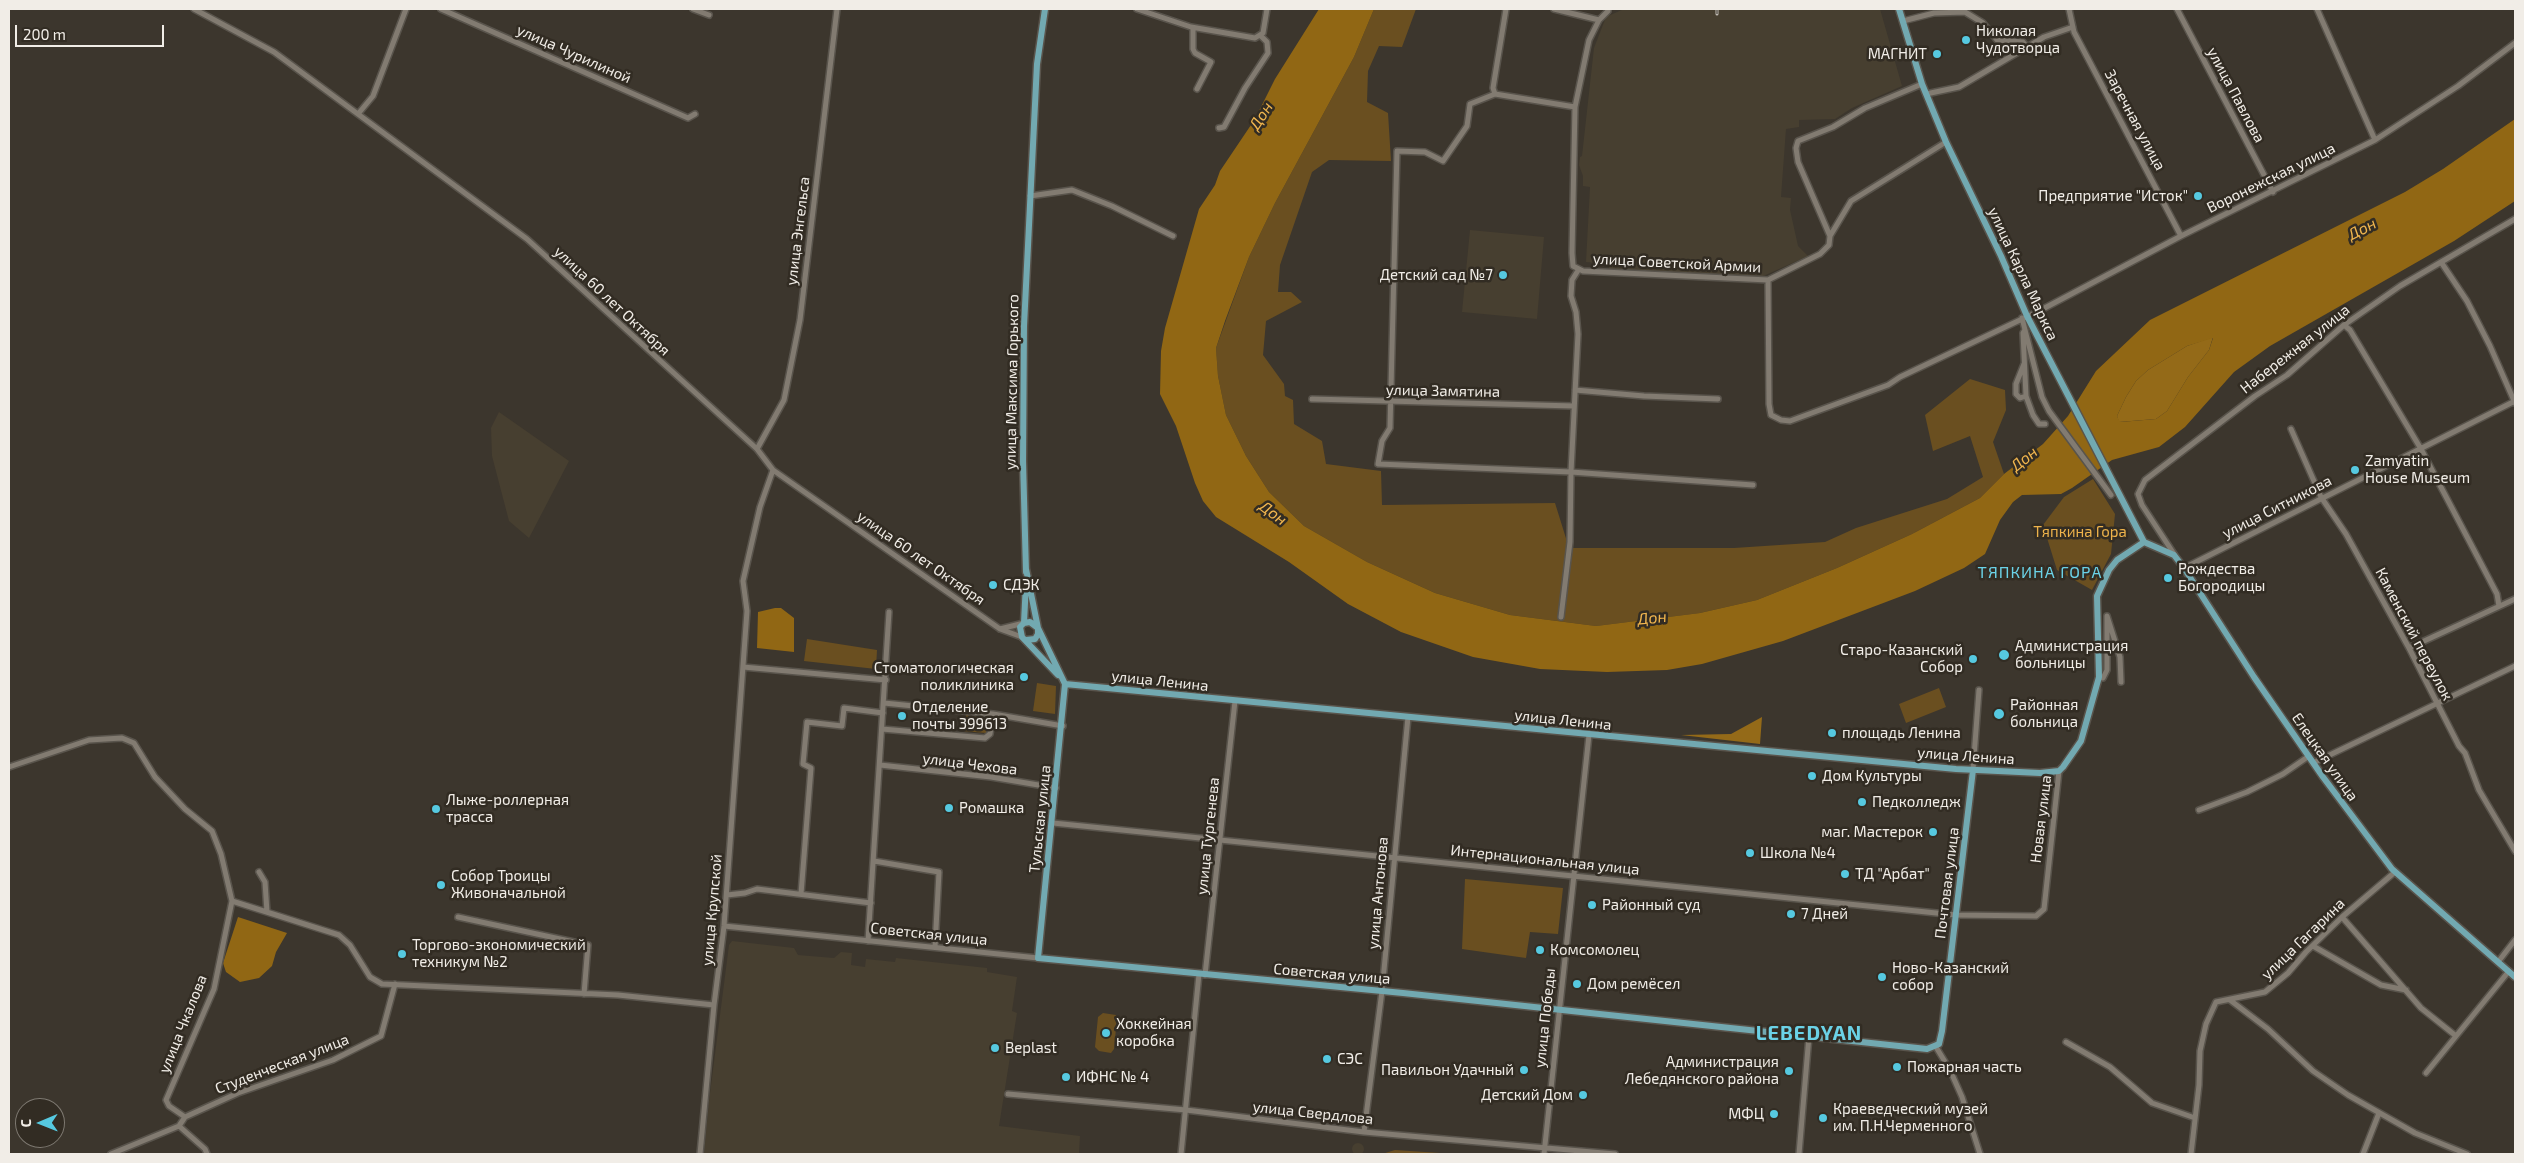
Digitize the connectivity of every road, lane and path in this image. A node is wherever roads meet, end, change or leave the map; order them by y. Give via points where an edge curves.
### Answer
1 (194, 9) edge
2 (406, 9) edge
3 (441, 9) edge
4 (693, 9) edge
5 (837, 9) edge
6 (1044, 9) edge
7 (1137, 9) edge
8 (1267, 9) edge
9 (1506, 9) edge
10 (1554, 9) edge
11 (1899, 9) edge
12 (2069, 9) edge
13 (2177, 9) edge
14 (2317, 9) edge
15 (1610, 10) edge
16 (709, 15) dead end
17 (1599, 20) junction
18 (1903, 21) junction
19 (2073, 27) junction
20 (1193, 28) junction
21 (1260, 35) junction
22 (2515, 42) edge
23 (2027, 47) junction
24 (1922, 84) junction
25 (1198, 89) dead end
26 (1495, 94) junction
27 (1926, 94) junction
28 (1575, 107) junction
29 (358, 114) junction
30 (695, 114) dead end
31 (1219, 128) dead end
32 (2375, 140) junction
33 (1946, 142) junction
34 (2273, 192) junction
35 (1030, 196) junction
36 (2515, 219) edge
37 (1173, 236) dead end
38 (1830, 236) junction
39 (2181, 236) junction
40 (2441, 262) junction
41 (1579, 269) junction
42 (1768, 280) junction
43 (2024, 317) junction
44 (2344, 325) junction
45 (2033, 327) junction
46 (2025, 330) junction
47 (2024, 364) junction
48 (1575, 390) junction
49 (2026, 396) junction
50 (1312, 399) dead end
51 (1718, 399) dead end
52 (1392, 402) junction
53 (2515, 402) edge
54 (1574, 406) junction
55 (2045, 424) dead end
56 (2290, 429) dead end
57 (757, 448) junction
58 (2421, 449) junction
59 (773, 470) junction
60 (1571, 472) junction
61 (1753, 485) dead end
62 (2111, 495) dead end
63 (2322, 497) junction
64 (2144, 542) junction
65 (2174, 555) junction
66 (2184, 568) junction
67 (1026, 569) junction
68 (2515, 599) edge
69 (2499, 606) junction
70 (889, 612) dead end
71 (1560, 616) dead end
72 (1024, 623) junction
73 (1038, 628) junction
74 (1000, 629) junction
75 (1024, 639) junction
76 (2409, 648) junction
77 (2515, 666) edge
78 (743, 667) junction
79 (2099, 678) junction
80 (886, 680) junction
81 (2121, 682) dead end
82 (1066, 684) junction
83 (1979, 690) dead end
84 (1234, 701) junction
85 (884, 703) junction
86 (2438, 704) junction
87 (883, 713) junction
88 (993, 714) junction
89 (1408, 717) junction
90 (1063, 726) junction
91 (882, 729) junction
92 (1588, 735) junction
93 (2311, 760) junction
94 (880, 765) junction
95 (9, 767) edge
96 (1973, 770) junction
97 (2059, 771) junction
98 (1057, 788) junction
99 (2199, 810) dead end
100 (1053, 823) junction
101 (1220, 839) junction
102 (2515, 851) edge
103 (1394, 857) junction
104 (874, 861) junction
105 (259, 872) dead end
106 (2395, 872) junction
107 (1575, 875) junction
108 (801, 894) junction
109 (727, 895) junction
110 (232, 901) junction
111 (871, 903) junction
112 (267, 912) junction
113 (1956, 915) junction
114 (458, 916) dead end
115 (2036, 916) joint
116 (2342, 917) junction
117 (724, 926) junction
118 (2515, 940) edge
119 (868, 941) junction
120 (2313, 946) junction
121 (935, 947) junction
122 (1038, 958) junction
123 (2498, 962) junction
124 (2509, 971) junction
125 (1202, 974) junction
126 (2515, 977) edge
127 (395, 984) junction
128 (2407, 990) junction
129 (1382, 991) junction
130 (584, 994) junction
131 (2230, 1000) junction
132 (714, 1005) junction
133 (1558, 1009) junction
134 (1809, 1036) junction
135 (2456, 1036) junction
136 (2066, 1042) dead end
137 (1936, 1047) junction
138 (2426, 1073) dead end
139 (1008, 1094) dead end
140 (1186, 1110) junction
141 (2379, 1113) junction
142 (185, 1117) junction
143 (2195, 1118) junction
144 (179, 1126) junction
145 (1364, 1132) junction
146 (1544, 1148) junction
147 (111, 1154) edge
148 (207, 1154) edge
149 (700, 1154) edge
150 (1181, 1154) edge
151 (1544, 1154) edge
152 (1615, 1154) edge
153 (1799, 1154) edge
154 (1980, 1154) edge
155 (2191, 1154) edge
156 (2363, 1154) edge
157 (2467, 1154) edge

1 - 29 street, улица 60 лет Октября via 274,52
2 - 29 street via 373,96
3 - 30 street, улица Чурилиной via 688,118
4 - 16 street
5 - 57 street, улица Энгельса via 800,320 784,400
6 - 35 main road, улица Максима Горького via 1037,64
7 - 20 street
8 - 21 street
9 - 26 street via 1493,88
10 - 17 street
11 - 18 main road, улица Карла Маркса
12 - 19 street, Заречная улица
13 - 34 street, улица Павлова
14 - 32 street
15 - 17 street, улица Советской Армии
17 - 28 street, улица Советской Армии via 1589,40
18 - 23 street via 1934,12 1965,12 1983,23 1997,40 2023,42
18 - 24 main road, улица Карла Маркса
19 - 23 street
19 - 39 street, Заречная улица
20 - 21 street via 1255,38
20 - 25 street via 1195,53 1211,62
21 - 31 street via 1267,42 1268,53 1224,127
22 - 32 street, Воронежская улица via 2458,86
23 - 27 street via 1959,87
24 - 27 main road, улица Карла Маркса
24 - 38 street via 1798,141 1798,162
26 - 28 street
26 - 52 street via 1470,104 1467,126 1443,160 1425,152 1397,151 1390,366
27 - 33 main road, улица Карла Маркса
28 - 41 street, улица Советской Армии via 1572,254 1573,266
29 - 57 street, улица 60 лет Октября via 527,240
32 - 34 street, Воронежская улица
33 - 38 street, улица Советской Армии via 1851,201
33 - 43 main road, улица Карла Маркса via 2001,256
34 - 39 street, Воронежская улица
35 - 37 street via 1072,190
35 - 67 main road, улица Максима Горького via 1024,326
36 - 40 street, Набережная улица
38 - 42 street, улица Советской Армии via 1829,245 1820,254
39 - 43 street, Воронежская улица
40 - 44 street, Набережная улица
40 - 53 street via 2466,300
41 - 42 street, улица Советской Армии
41 - 48 street via 1572,280 1571,296 1578,334
42 - 43 street, Воронежская улица via 1769,404 1771,415 1781,420 1798,418 1888,385
43 - 45 main road, улица Карла Маркса
43 - 46 street, улица Карла Маркса
44 - 58 street
44 - 65 street, Набережная улица via 2287,375 2145,480 2138,494 2142,505
45 - 46 street
45 - 64 main road, улица Карла Маркса
46 - 47 street
46 - 62 street, улица Карла Маркса via 2042,397 2049,411
47 - 49 street
47 - 49 street via 2016,384 2016,394 2020,398
48 - 51 street
48 - 54 street
49 - 55 street via 2039,424
50 - 52 street, улица Замятина
52 - 54 street, улица Замятина
52 - 60 street via 1390,428 1382,441 1378,464
53 - 58 street, улица Ситникова
54 - 60 street
56 - 63 street, Каменский переулок
57 - 59 street, улица 60 лет Октября
58 - 63 street, улица Ситникова
58 - 69 street via 2497,594
59 - 74 street, улица 60 лет Октября
59 - 78 street, улица Крупской via 760,507 743,582 747,611
60 - 61 street
60 - 71 street via 1570,542
63 - 66 street, улица Ситникова
63 - 76 street, Каменский переулок
64 - 65 main road, Елецкая улица
64 - 79 main road, Новая улица via 2117,560 2098,596
65 - 66 main road, Елецкая улица
66 - 93 main road, Елецкая улица
67 - 72 main road, улица Максима Горького
67 - 73 main road, улица Максима Горького
68 - 69 street
69 - 76 street
70 - 80 street
72 - 73 main road via 1033,623
72 - 74 street
72 - 75 main road via 1020,630
73 - 75 main road via 1036,637
73 - 82 main road
74 - 75 street, улица 60 лет Октября
75 - 82 main road
76 - 86 street, Каменский переулок
77 - 86 street
78 - 80 street
78 - 109 street, улица Крупской
79 - 81 street via 2103,678 2107,670 2108,616 2120,657
79 - 97 main road, Новая улица via 2081,741
80 - 85 street
82 - 84 main road, улица Ленина
82 - 90 main road, Тульская улица
83 - 96 street, Почтовая улица
84 - 89 main road, улица Ленина
84 - 101 street, улица Тургенева
85 - 87 street
85 - 88 street
86 - 93 street
86 - 102 street, Каменский переулок via 2458,746 2465,753 2479,790
87 - 91 street
87 - 108 street via 844,708 842,726 807,722 802,764 811,768
88 - 90 street
88 - 91 street via 990,734 985,738
89 - 92 main road, улица Ленина
89 - 103 street, улица Антонова
90 - 98 main road, Тульская улица
91 - 94 street
92 - 96 main road, улица Ленина
92 - 107 street, улица Победы
93 - 99 street via 2247,792
93 - 106 main road, Елецкая улица
94 - 98 street, улица Чехова
94 - 104 street
95 - 110 street, улица Чкалова via 88,740 122,738 134,743 155,777 185,809 212,831
96 - 97 main road, улица Ленина
96 - 113 main road, Почтовая улица
97 - 115 street, Новая улица via 2044,909
98 - 100 main road, Тульская улица
100 - 101 street, Интернациональная улица
100 - 122 main road, Тульская улица
101 - 103 street, Интернациональная улица
101 - 125 street, улица Тургенева
103 - 107 street, Интернациональная улица
103 - 129 street, улица Антонова
104 - 111 street
104 - 121 street via 939,872
105 - 112 street via 265,882
106 - 116 street, улица Гагарина
106 - 123 main road, Елецкая улица
107 - 113 street, Интернациональная улица
107 - 133 street, улица Победы
108 - 109 street via 757,889
108 - 111 street
109 - 117 street, улица Крупской
110 - 112 street
110 - 142 street, улица Чкалова via 214,989 166,1100
111 - 119 street
112 - 127 street via 339,935 350,945 370,977 382,984
113 - 115 street, Интернациональная улица
113 - 137 main road, Почтовая улица via 1942,1032
114 - 130 street via 588,945
116 - 120 street, улица Гагарина
116 - 128 street
117 - 119 street, Советская улица
117 - 132 street, улица Крупской
118 - 123 street
119 - 121 street, Советская улица
120 - 128 street via 2381,985
120 - 131 street, улица Гагарина via 2265,992
121 - 122 street, Советская улица
122 - 125 main road, Советская улица
123 - 124 main road, Елецкая улица
124 - 126 main road, Елецкая улица
124 - 135 street
125 - 129 main road, Советская улица
125 - 140 street, улица Тургенева
127 - 130 street
127 - 142 street, Студенческая улица via 381,1036 333,1060 238,1093
128 - 135 street via 2421,1008
129 - 133 main road, Советская улица
129 - 145 street, улица Антонова
130 - 132 street
131 - 141 street via 2268,1028 2313,1071
131 - 143 street, улица Гагарина via 2216,1002 2206,1024 2200,1051
132 - 149 street, улица Крупской
133 - 134 main road, Советская улица
133 - 146 street, улица Победы
134 - 137 main road, Советская улица
134 - 153 street
135 - 138 street
136 - 143 street via 2110,1067 2152,1103
137 - 154 street via 1962,1097
139 - 140 street, улица Свердлова
140 - 145 street, улица Свердлова
140 - 150 street, улица Тургенева
141 - 156 street
141 - 157 street via 2416,1133
142 - 144 street
143 - 155 street, улица Гагарина
144 - 147 street
144 - 148 street
145 - 146 street, улица Свердлова
146 - 151 street, улица Победы
146 - 152 street, улица Свердлова

